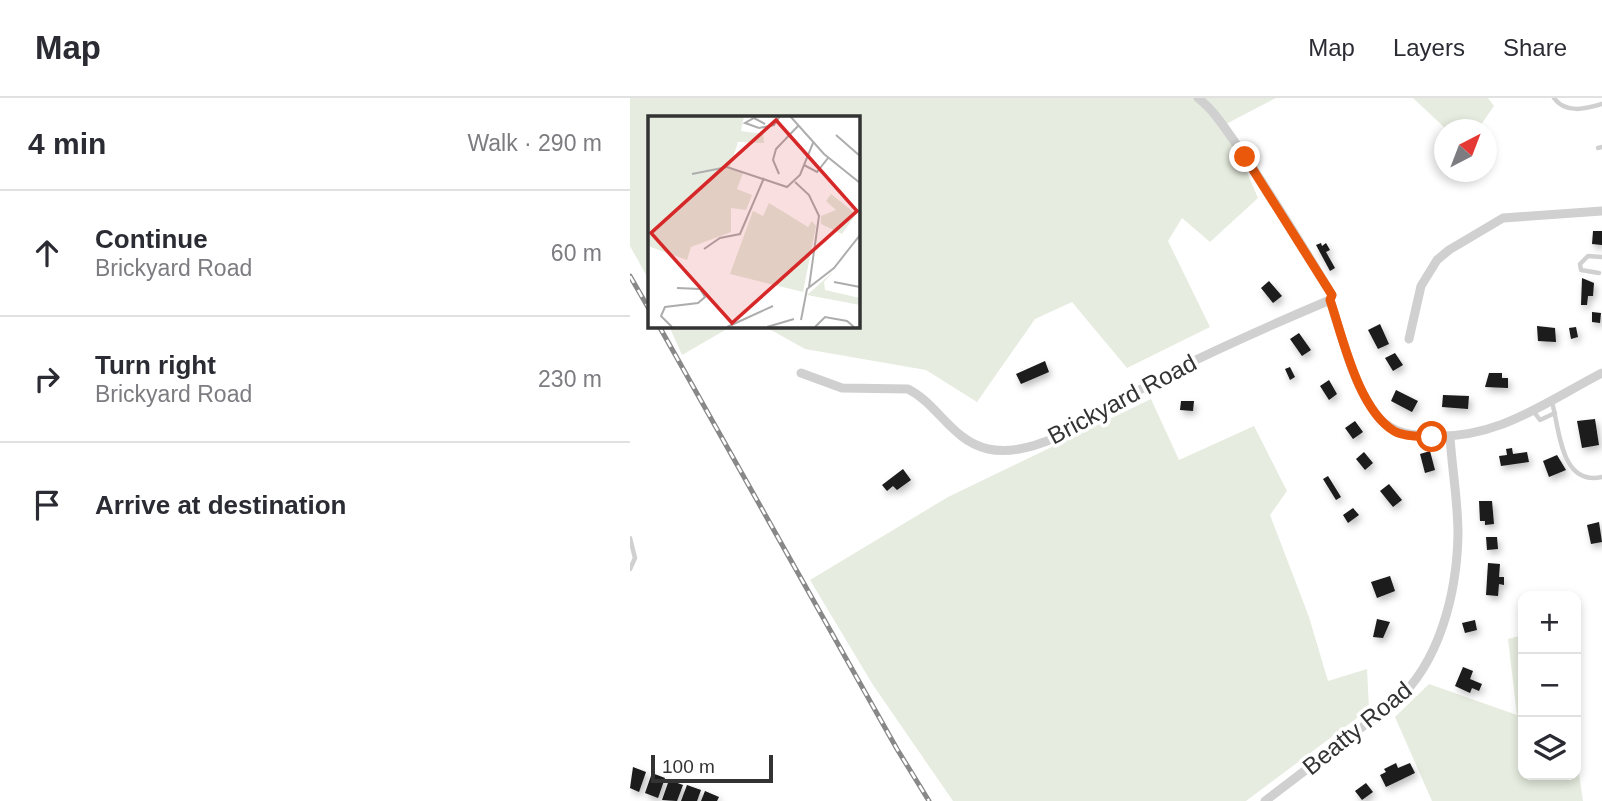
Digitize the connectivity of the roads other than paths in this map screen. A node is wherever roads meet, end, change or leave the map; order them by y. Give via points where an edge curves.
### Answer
1 (1198, 98) edge
2 (1554, 98) edge
3 (1602, 104) edge
4 (1602, 211) edge
5 (1602, 257) edge
6 (1599, 273) dead end
7 (1330, 300) junction
8 (1409, 340) dead end
9 (800, 373) dead end
10 (1602, 373) edge
11 (1552, 401) junction
12 (1534, 412) junction
13 (1555, 414) junction
14 (1450, 437) junction
15 (1602, 477) edge
16 (630, 538) edge
17 (630, 569) edge
18 (1265, 801) edge

1 - 7 street via 1214,113 1279,209 1332,295
2 - 3 lane via 1576,110
4 - 8 street via 1503,218 1449,250 1421,286
5 - 6 lane via 1588,256 1580,264 1581,270
7 - 9 street, Brickyard Road via 1172,371 1063,433 1009,450 977,445 908,389 842,388
7 - 14 street via 1362,391 1375,413 1398,433
10 - 11 street
11 - 12 street
11 - 13 lane
12 - 13 lane via 1540,420
12 - 14 street via 1496,429
13 - 15 lane via 1567,464 1574,474 1591,480
14 - 18 street, Beatty Road via 1458,545 1429,662 1395,702
16 - 17 lane via 635,558

